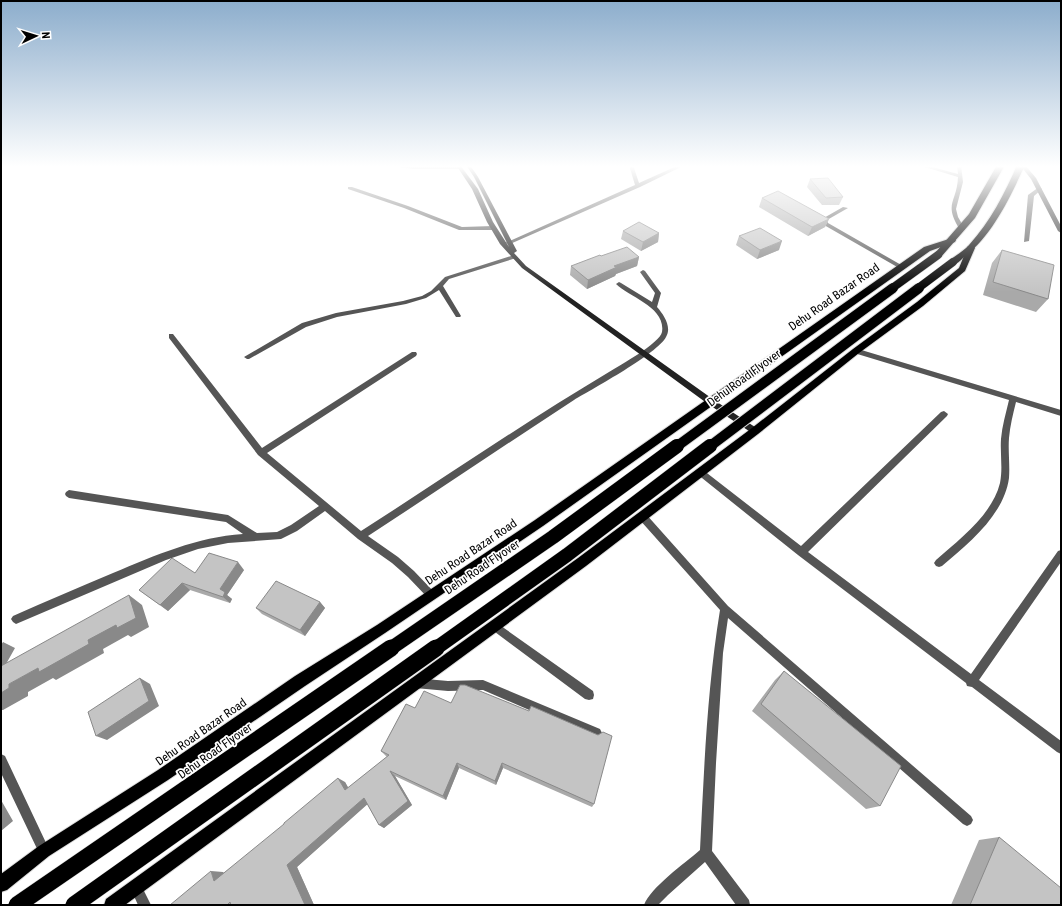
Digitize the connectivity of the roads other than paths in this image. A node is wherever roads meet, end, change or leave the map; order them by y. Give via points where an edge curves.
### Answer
1 (407, 207) edge
2 (483, 207) edge
3 (492, 207) edge
4 (589, 207) edge
5 (953, 207) edge
6 (978, 207) edge
7 (998, 207) edge
8 (1030, 207) edge
9 (1050, 207) edge
10 (845, 208) dead end
11 (1060, 223) edge
12 (493, 228) junction
13 (962, 229) junction
14 (1061, 231) edge
15 (952, 240) junction
16 (1026, 241) dead end
17 (508, 243) junction
18 (971, 248) junction
19 (514, 257) junction
20 (524, 267) junction
21 (901, 267) junction
22 (643, 272) dead end
23 (619, 284) dead end
24 (440, 286) junction
25 (654, 307) junction
26 (458, 316) dead end
27 (171, 336) dead end
28 (856, 351) junction
29 (644, 353) junction
30 (414, 354) dead end
31 (247, 357) dead end
32 (1013, 398) junction
33 (711, 402) junction
34 (1061, 413) edge
35 (944, 414) dead end
36 (755, 431) junction
37 (261, 453) junction
38 (700, 472) junction
39 (69, 494) dead end
40 (325, 506) junction
41 (642, 516) junction
42 (361, 536) junction
43 (255, 537) junction
44 (801, 552) junction
45 (1061, 554) edge
46 (939, 563) dead end
47 (431, 594) junction
48 (725, 609) junction
49 (16, 619) dead end
50 (494, 626) junction
51 (972, 682) junction
52 (414, 683) junction
53 (589, 695) dead end
54 (596, 733) edge
55 (1061, 748) edge
56 (1, 760) edge
57 (967, 820) dead end
58 (44, 851) junction
59 (706, 853) junction
60 (1, 884) edge
61 (136, 887) junction
62 (17, 905) edge
63 (74, 905) edge
64 (112, 905) edge
65 (145, 905) edge
66 (650, 905) edge
67 (744, 905) edge

1 - 12 street via 461,229
2 - 12 street
3 - 17 street
4 - 17 street
5 - 13 street via 954,217
6 - 13 highway, Dehu Road Flyover
7 - 18 highway
8 - 16 street
9 - 11 street
10 - 21 street via 828,216 824,220 826,224
11 - 14 street
12 - 19 street
13 - 15 highway, Dehu Road Flyover
15 - 21 main road, Dehu Road Bazar Road via 927,249
15 - 62 highway, Dehu Road Flyover, bridge via 938,255 553,537
17 - 20 street
18 - 28 main road via 962,269
18 - 63 highway, bridge via 567,555
19 - 20 street
19 - 24 street via 447,278
20 - 29 street
21 - 33 main road, Dehu Road Bazar Road
22 - 25 street via 658,293
23 - 25 street
24 - 26 street
24 - 31 street via 424,297 404,303 336,315 304,325
25 - 29 street via 665,332 663,337
27 - 37 street
28 - 32 street
28 - 36 main road
29 - 33 street
29 - 42 street
30 - 37 street
32 - 34 street
32 - 46 street via 1005,442 1006,469 1002,488 993,509
33 - 36 street
33 - 47 main road, Dehu Road Bazar Road via 539,523
35 - 44 street
36 - 38 main road
37 - 40 street
38 - 41 main road
38 - 44 street
39 - 43 street via 228,519
40 - 42 street
40 - 43 street via 278,536
41 - 48 street
41 - 50 main road
42 - 47 street via 395,560
43 - 49 street via 228,538 164,556
44 - 51 street
45 - 51 street
47 - 58 main road, Dehu Road Bazar Road via 163,775
48 - 57 street
48 - 59 street via 718,653
50 - 52 main road
50 - 53 street
51 - 55 street
52 - 54 street via 448,686 483,685
52 - 61 main road
56 - 58 street
58 - 60 main road, Dehu Road Bazar Road
59 - 66 street via 663,890
59 - 67 street
61 - 64 main road
61 - 65 street

